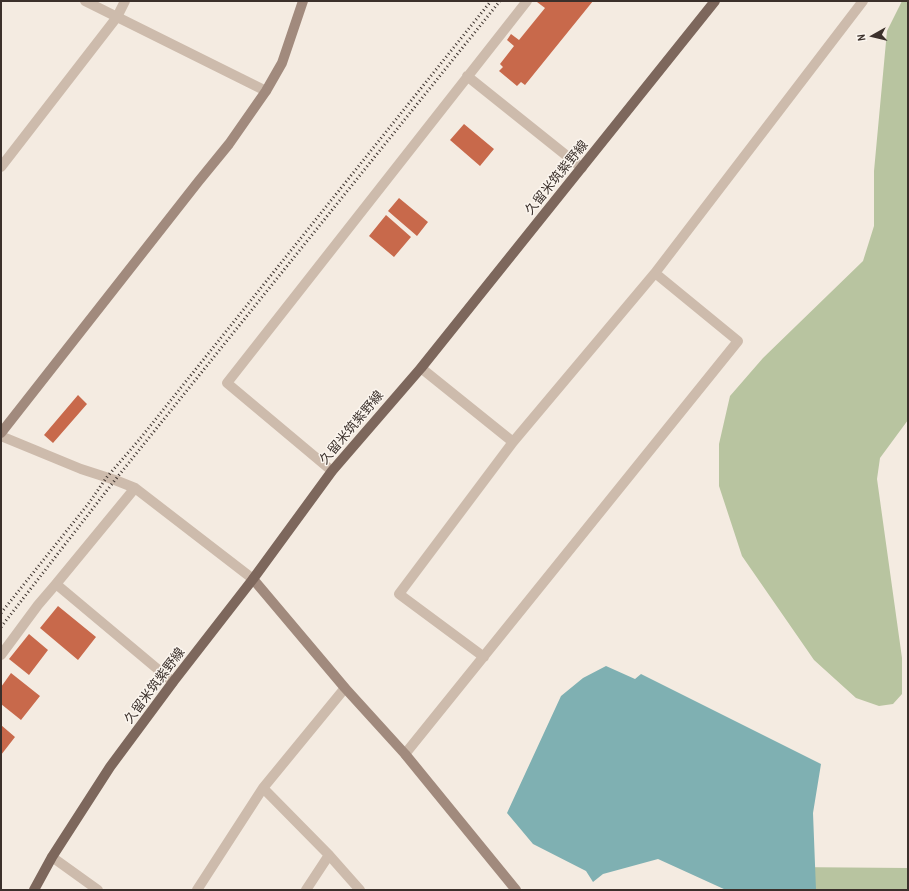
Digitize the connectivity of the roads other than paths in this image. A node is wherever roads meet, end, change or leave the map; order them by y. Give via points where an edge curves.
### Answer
1 (85, 1) edge
2 (125, 1) edge
3 (303, 1) edge
4 (527, 1) edge
5 (715, 1) edge
6 (863, 1) edge
7 (117, 17) junction
8 (467, 76) junction
9 (266, 91) junction
10 (1, 167) edge
11 (582, 168) junction
12 (656, 273) junction
13 (421, 368) junction
14 (1, 433) edge
15 (1, 436) edge
16 (513, 442) junction
17 (332, 471) junction
18 (136, 488) junction
19 (253, 579) junction
20 (56, 584) junction
21 (1, 655) edge
22 (484, 657) junction
23 (173, 682) junction
24 (345, 688) junction
25 (405, 754) junction
26 (263, 788) junction
27 (329, 855) junction
28 (52, 857) junction
29 (34, 890) edge
30 (98, 890) edge
31 (198, 890) edge
32 (306, 890) edge
33 (360, 890) edge
34 (516, 890) edge

1 - 7 street
2 - 7 street
3 - 9 street via 282,63
4 - 8 street
5 - 11 main road, 久留米筑紫野線
6 - 12 street
7 - 9 street
7 - 10 street
8 - 11 street
8 - 17 street via 227,383
9 - 14 street via 229,144
11 - 13 main road, 久留米筑紫野線
12 - 16 street
12 - 22 street via 738,341
13 - 16 street
13 - 17 main road, 久留米筑紫野線
15 - 18 street via 81,469
16 - 22 street via 399,594
17 - 19 main road, 久留米筑紫野線
18 - 19 street
18 - 20 street
19 - 23 main road, 久留米筑紫野線
19 - 24 street
20 - 21 street
20 - 23 street
22 - 25 street
23 - 28 main road, 久留米筑紫野線 via 110,767
24 - 25 street
24 - 26 street
25 - 34 street
26 - 27 street
26 - 31 street
27 - 32 street
27 - 33 street
28 - 29 main road, 久留米筑紫野線
28 - 30 street

